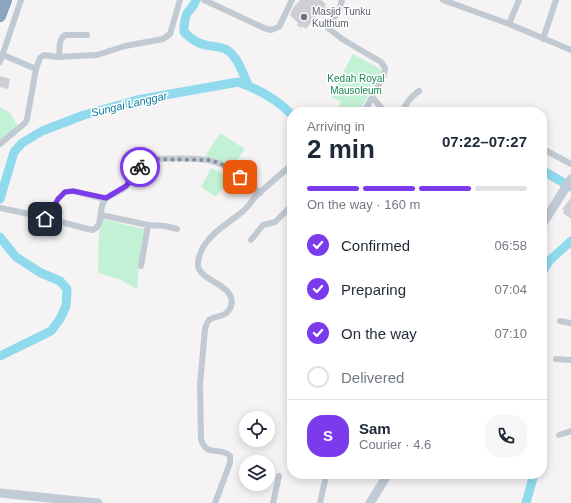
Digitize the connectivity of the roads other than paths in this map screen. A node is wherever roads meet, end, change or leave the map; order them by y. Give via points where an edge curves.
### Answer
1 (6, 0) edge
2 (21, 0) edge
3 (180, 0) edge
4 (204, 0) edge
5 (292, 0) edge
6 (342, 0) edge
7 (443, 0) edge
8 (520, 0) edge
9 (556, 0) edge
10 (456, 2) edge
11 (0, 16) edge
12 (509, 24) junction
13 (87, 35) dead end
14 (543, 39) junction
15 (571, 50) edge
16 (3, 55) junction
17 (59, 57) junction
18 (0, 62) edge
19 (36, 68) junction
20 (419, 92) dead end
21 (372, 97) junction
22 (367, 107) edge
23 (381, 107) edge
24 (406, 107) edge
25 (0, 144) edge
26 (547, 151) edge
27 (571, 164) edge
28 (287, 169) edge
29 (571, 179) edge
30 (260, 193) junction
31 (106, 198) junction
32 (1, 209) edge
33 (287, 210) edge
34 (100, 215) junction
35 (547, 217) edge
36 (48, 219) junction
37 (148, 225) junction
38 (177, 229) dead end
39 (251, 240) dead end
40 (141, 266) dead end
41 (560, 321) dead end
42 (571, 323) edge
43 (556, 359) dead end
44 (571, 360) edge
45 (571, 431) edge
46 (559, 435) dead end
47 (279, 476) dead end
48 (325, 479) edge
49 (385, 479) edge
50 (0, 493) edge
51 (98, 503) edge
52 (215, 503) edge
53 (273, 503) edge
54 (320, 503) edge
55 (370, 503) edge

1 - 11 highway
2 - 16 street
3 - 17 street via 170,34 163,39 131,44 97,55
4 - 5 street via 271,30 279,27
6 - 21 street via 328,28 384,65 384,75
7 - 10 street
8 - 12 street
9 - 14 street
10 - 12 street
12 - 14 street
13 - 17 street via 63,36
14 - 15 street
16 - 18 street
16 - 19 street
17 - 19 street via 42,56
19 - 25 street via 25,122
20 - 24 street via 409,100
21 - 22 street
21 - 23 street
26 - 27 street
28 - 30 street
29 - 35 main road
30 - 31 street via 220,163 199,159 150,159 142,163 126,186
30 - 52 street via 245,210 220,228 205,243 198,266 201,272 224,288 231,298 229,310 207,323 201,378 202,445 209,451 230,456 230,463
31 - 34 street
31 - 36 street via 73,191 65,192 58,199
32 - 36 street
33 - 39 street via 276,222 263,225
34 - 36 street via 96,229 92,230
34 - 37 street
37 - 38 street
37 - 40 street
41 - 42 street
43 - 44 street
45 - 46 street
47 - 53 street
48 - 54 street
49 - 55 main road
50 - 51 main road

